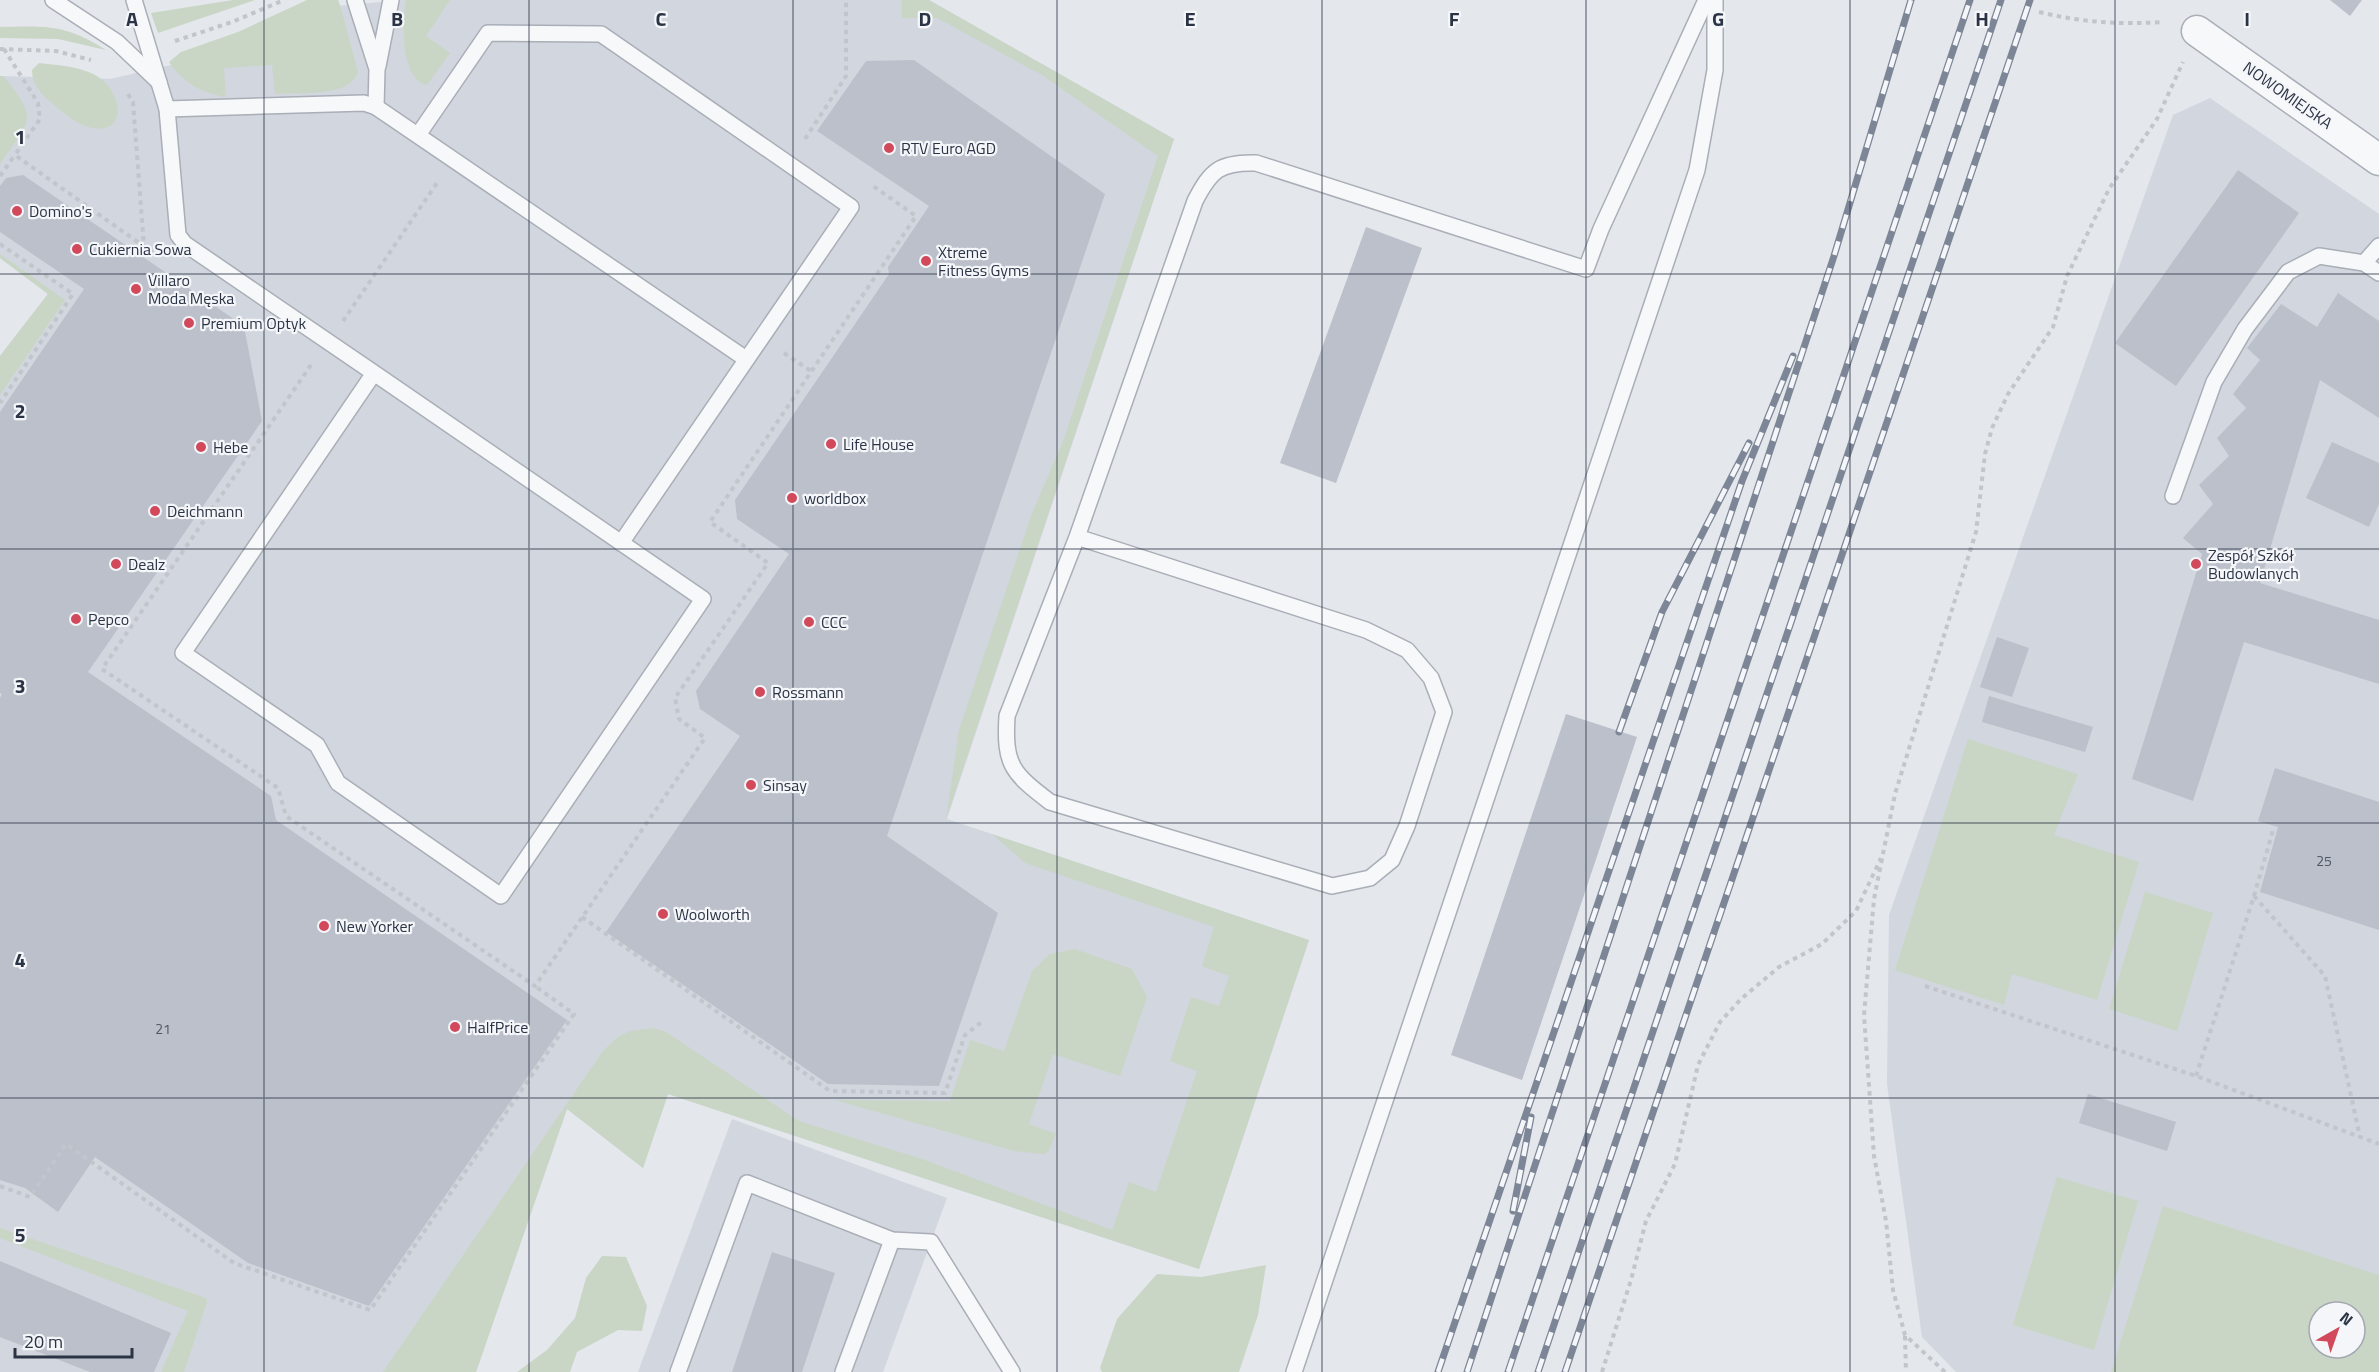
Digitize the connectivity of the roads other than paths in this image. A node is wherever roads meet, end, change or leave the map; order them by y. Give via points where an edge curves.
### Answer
1 (52, 0) edge
2 (134, 0) edge
3 (355, 0) edge
4 (391, 0) edge
5 (1706, 0) edge
6 (1715, 0) edge
7 (2197, 31) road end
8 (378, 69) junction
9 (160, 82) junction
10 (376, 107) junction
11 (167, 109) junction
12 (418, 135) junction
13 (2379, 160) edge
14 (2379, 246) edge
15 (2364, 263) junction
16 (2379, 273) edge
17 (747, 359) junction
18 (374, 373) junction
19 (2174, 496) dead end
20 (1077, 537) junction
21 (621, 543) junction
22 (892, 1240) junction
23 (678, 1372) edge
24 (843, 1372) edge
25 (1012, 1372) edge
26 (1294, 1372) edge

1 - 9 lane via 117,42
2 - 9 lane
3 - 8 lane
4 - 8 lane
5 - 20 lane via 1586,269 1256,162 1232,162 1208,175 1195,201
6 - 26 lane via 1715,70 1697,170
7 - 13 street, NOWOMIEJSKA
8 - 10 lane
9 - 11 lane
10 - 11 lane via 364,104
10 - 12 lane
11 - 18 lane via 178,235 185,244
12 - 17 lane
12 - 17 lane via 488,33 601,34 851,207
14 - 15 lane
15 - 16 lane
15 - 19 lane via 2319,256 2288,273 2245,329 2214,382
17 - 21 lane
18 - 21 lane
18 - 21 lane via 183,653 318,745 338,783 501,896 703,599
20 - 20 lane via 1007,716 1005,746 1020,779 1050,802 1332,886 1370,878 1392,860 1444,712 1431,678 1407,650 1366,630
22 - 23 lane via 747,1183
22 - 24 lane
22 - 25 lane via 931,1242

